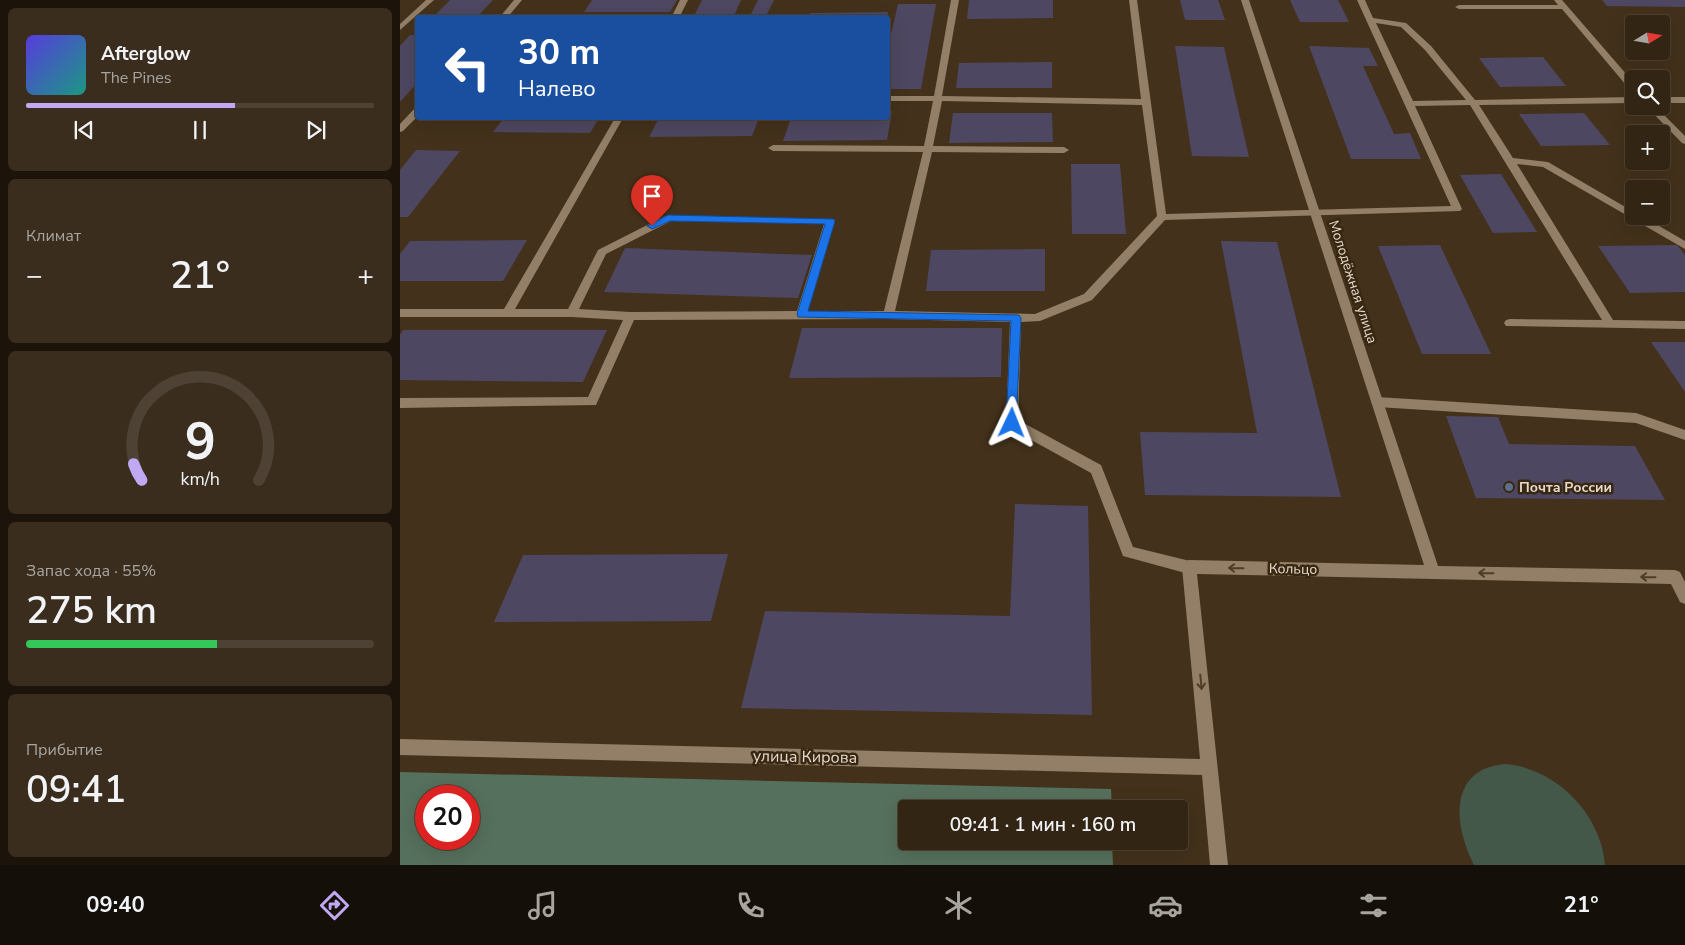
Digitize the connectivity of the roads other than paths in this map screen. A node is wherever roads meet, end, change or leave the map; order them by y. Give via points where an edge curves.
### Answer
1 (430, 0) edge
2 (518, 0) edge
3 (684, 0) edge
4 (955, 0) edge
5 (1133, 0) edge
6 (1245, 0) edge
7 (1361, 0) edge
8 (1561, 3) edge
9 (1459, 7) dead end
10 (505, 15) edge
11 (676, 15) edge
12 (1371, 20) junction
13 (400, 28) edge
14 (1625, 78) edge
15 (890, 98) edge
16 (939, 98) junction
17 (1625, 100) edge
18 (1670, 100) edge
19 (1685, 100) edge
20 (1146, 102) junction
21 (1472, 103) junction
22 (1410, 104) junction
23 (415, 113) edge
24 (1659, 115) edge
25 (618, 120) edge
26 (400, 129) edge
27 (1685, 141) edge
28 (773, 148) dead end
29 (929, 148) junction
30 (1064, 150) dead end
31 (1510, 160) junction
32 (1625, 211) edge
33 (1314, 213) junction
34 (1162, 216) junction
35 (1649, 225) edge
36 (1685, 246) edge
37 (400, 313) edge
38 (508, 313) junction
39 (572, 313) junction
40 (802, 314) junction
41 (888, 315) junction
42 (630, 316) junction
43 (1016, 318) junction
44 (1510, 323) dead end
45 (1610, 324) junction
46 (1685, 325) edge
47 (1377, 402) junction
48 (400, 403) edge
49 (1685, 435) edge
50 (1189, 567) junction
51 (1433, 572) junction
52 (1685, 597) edge
53 (400, 747) edge
54 (1210, 767) junction
55 (1219, 865) edge

1 - 13 street
2 - 10 street
3 - 11 street
4 - 16 street
5 - 20 street
6 - 33 street, Молодёжная улица
7 - 12 street
8 - 9 street
8 - 14 street
12 - 21 street via 1403,25 1428,48
12 - 22 street
15 - 16 street
16 - 20 street
16 - 29 street
17 - 21 street
18 - 19 street
20 - 34 street
21 - 22 street
21 - 31 street
22 - 33 street via 1457,209
23 - 26 street
24 - 27 street
25 - 38 street
28 - 29 street
29 - 30 street
29 - 41 street via 908,245
31 - 32 street via 1544,164
31 - 45 street
33 - 34 street
33 - 47 street, Молодёжная улица
34 - 43 street via 1088,297 1036,318
35 - 36 street
37 - 38 street
38 - 39 street
39 - 40 street via 602,252 668,218 830,221
39 - 42 street
40 - 41 street
40 - 42 street
41 - 43 street
42 - 48 street via 592,402
43 - 50 street, Кольцо via 1012,423 1096,469 1128,552
44 - 45 street
45 - 46 street
47 - 49 street via 1636,418
47 - 51 street, Молодёжная улица
51 -> 50 street, Кольцо
50 -> 54 street
52 -> 51 street, Кольцо via 1675,578
53 - 54 street, улица Кирова
54 - 55 street

